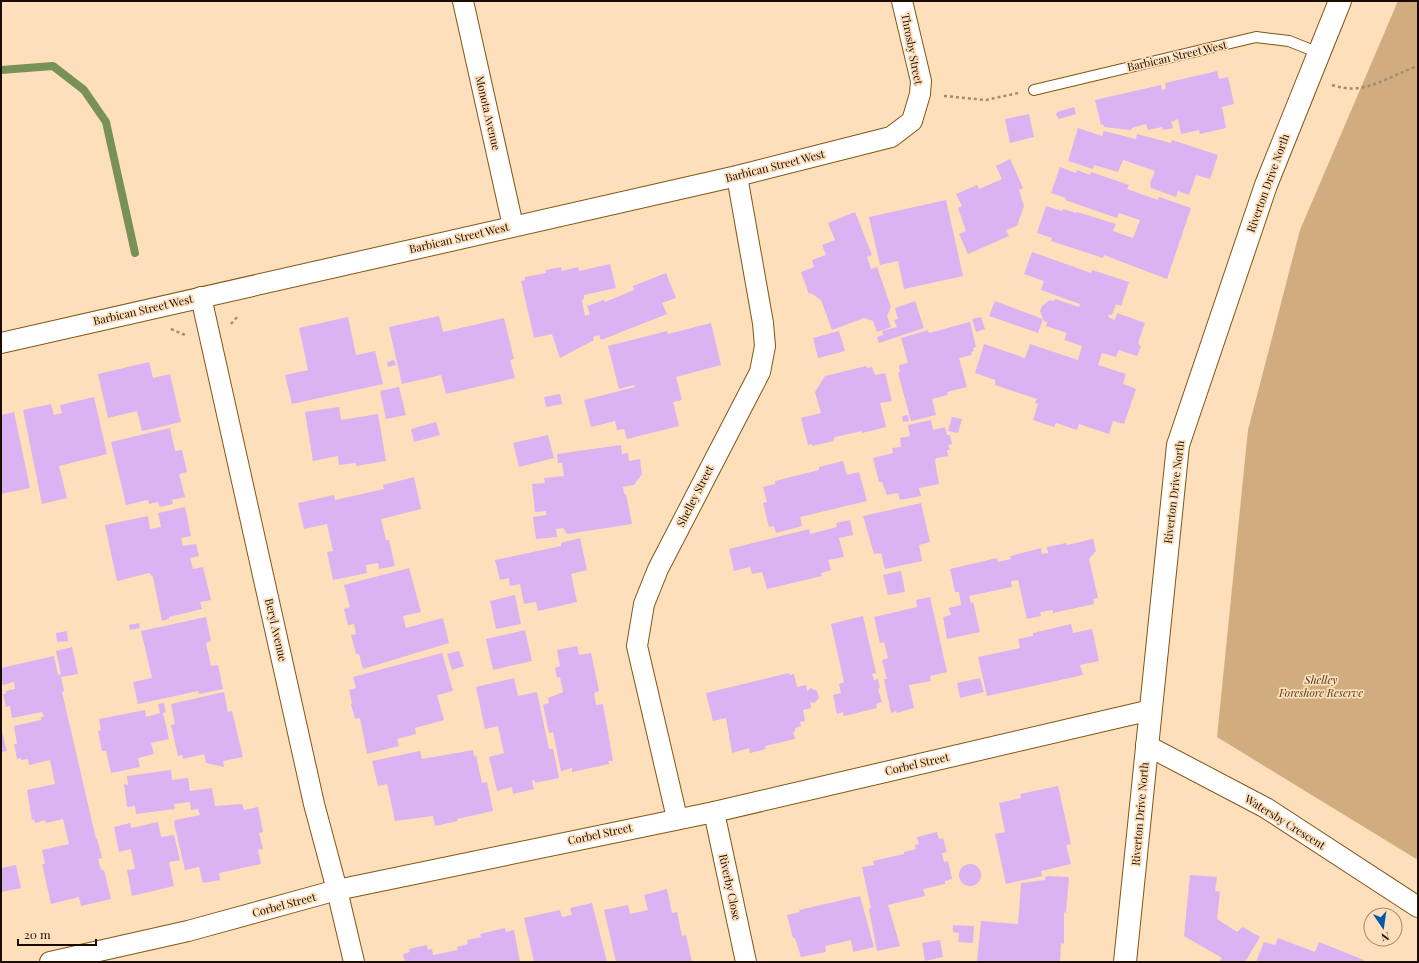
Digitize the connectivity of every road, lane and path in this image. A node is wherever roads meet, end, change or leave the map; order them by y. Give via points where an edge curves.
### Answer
1 (463, 1) edge
2 (902, 1) edge
3 (1340, 1) edge
4 (1319, 53) junction
5 (1418, 68) edge
6 (1310, 76) junction
7 (1034, 90) joint
8 (920, 94) junction
9 (912, 120) joint
10 (737, 176) junction
11 (513, 226) junction
12 (201, 297) junction
13 (242, 314) dead end
14 (165, 330) dead end
15 (1, 343) edge
16 (212, 347) junction
17 (1151, 710) junction
18 (1146, 745) junction
19 (714, 812) junction
20 (677, 818) junction
21 (337, 890) junction
22 (1418, 907) edge
23 (50, 962) edge
24 (354, 962) edge
25 (746, 962) edge
26 (1125, 962) edge

1 - 11 street, Monota Avenue
2 - 8 street, Throsby Street via 921,81
3 - 4 street, Riverton Drive North
4 - 6 street, Riverton Drive North
4 - 7 lane, Barbican Street West via 1289,41 1256,38
5 - 6 path via 1393,75 1368,88 1345,89
6 - 17 street, Riverton Drive North via 1266,185 1178,445
7 - 8 path via 986,100
8 - 9 street, Throsby Street
9 - 10 street, Barbican Street West via 890,136
10 - 11 street, Barbican Street West
10 - 20 street, Shelley Street via 763,323 764,346 760,372 658,569 644,604 638,646
11 - 12 street, Barbican Street West
12 - 15 street, Barbican Street West
12 - 16 street, Beryl Avenue
13 - 16 path via 237,316 231,325 228,333 229,343
14 - 16 path via 182,332 194,351
16 - 21 street, Beryl Avenue via 314,804
17 - 18 street, Riverton Drive North
17 - 19 street, Corbel Street
18 - 22 street, Watersby Crescent via 1266,808
18 - 26 street, Riverton Drive North
19 - 20 street, Corbel Street
19 - 25 street, Riverby Close
20 - 21 street, Corbel Street
21 - 23 street, Corbel Street via 188,931
21 - 24 street, Beryl Avenue

